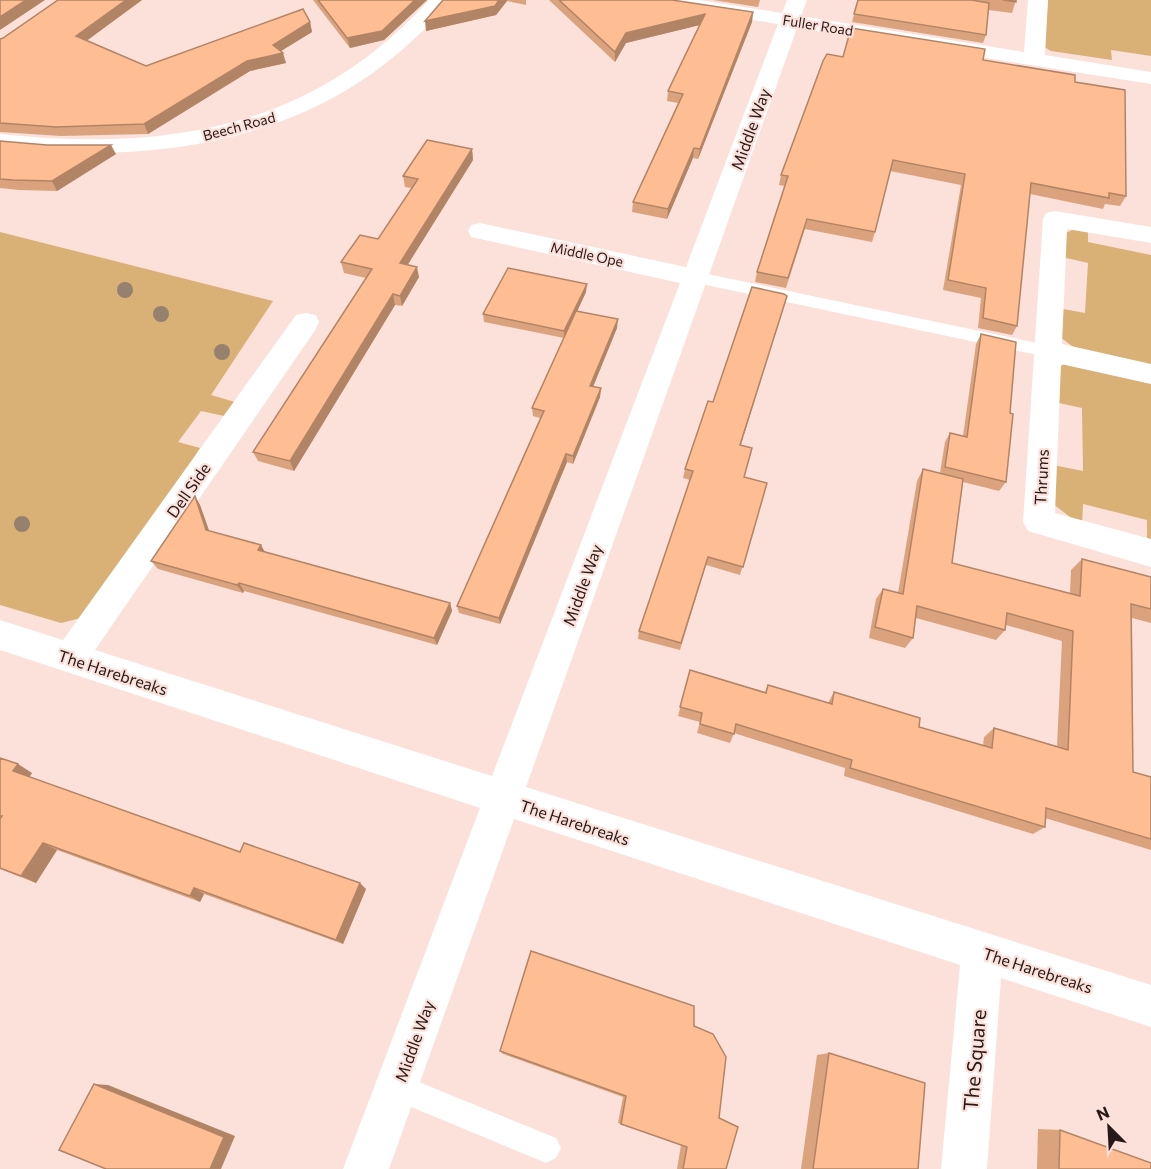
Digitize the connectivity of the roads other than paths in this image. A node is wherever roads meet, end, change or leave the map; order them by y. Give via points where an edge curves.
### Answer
1 (440, 0) edge
2 (662, 0) edge
3 (1038, 0) edge
4 (793, 10) edge
5 (1034, 60) junction
6 (1151, 78) edge
7 (0, 141) edge
8 (480, 231) dead end
9 (1151, 235) edge
10 (693, 277) junction
11 (306, 322) dead end
12 (1047, 351) junction
13 (1151, 374) edge
14 (1151, 553) edge
15 (0, 635) edge
16 (70, 658) junction
17 (504, 799) junction
18 (982, 952) junction
19 (1151, 1006) edge
20 (397, 1087) junction
21 (546, 1148) dead end
22 (366, 1169) edge
23 (964, 1169) edge

1 - 7 street, Beech Road via 399,40 331,91 284,114 247,126 173,141 95,148
2 - 4 street, Fuller Road
3 - 5 street
4 - 5 street, Fuller Road
4 - 10 street, Middle Way
5 - 6 street, Fuller Road
8 - 10 street, Middle Ope
9 - 12 street, Thrums via 1055,219
10 - 12 lane
10 - 17 street, Middle Way
11 - 16 street, Dell Side
12 - 13 street
12 - 14 street, Thrums via 1039,522
15 - 16 street, The Harebreaks
16 - 17 street, The Harebreaks
17 - 18 street, The Harebreaks
17 - 20 street, Middle Way
18 - 19 street, The Harebreaks
18 - 23 street, The Square
20 - 21 lane
20 - 22 street, Middle Way

